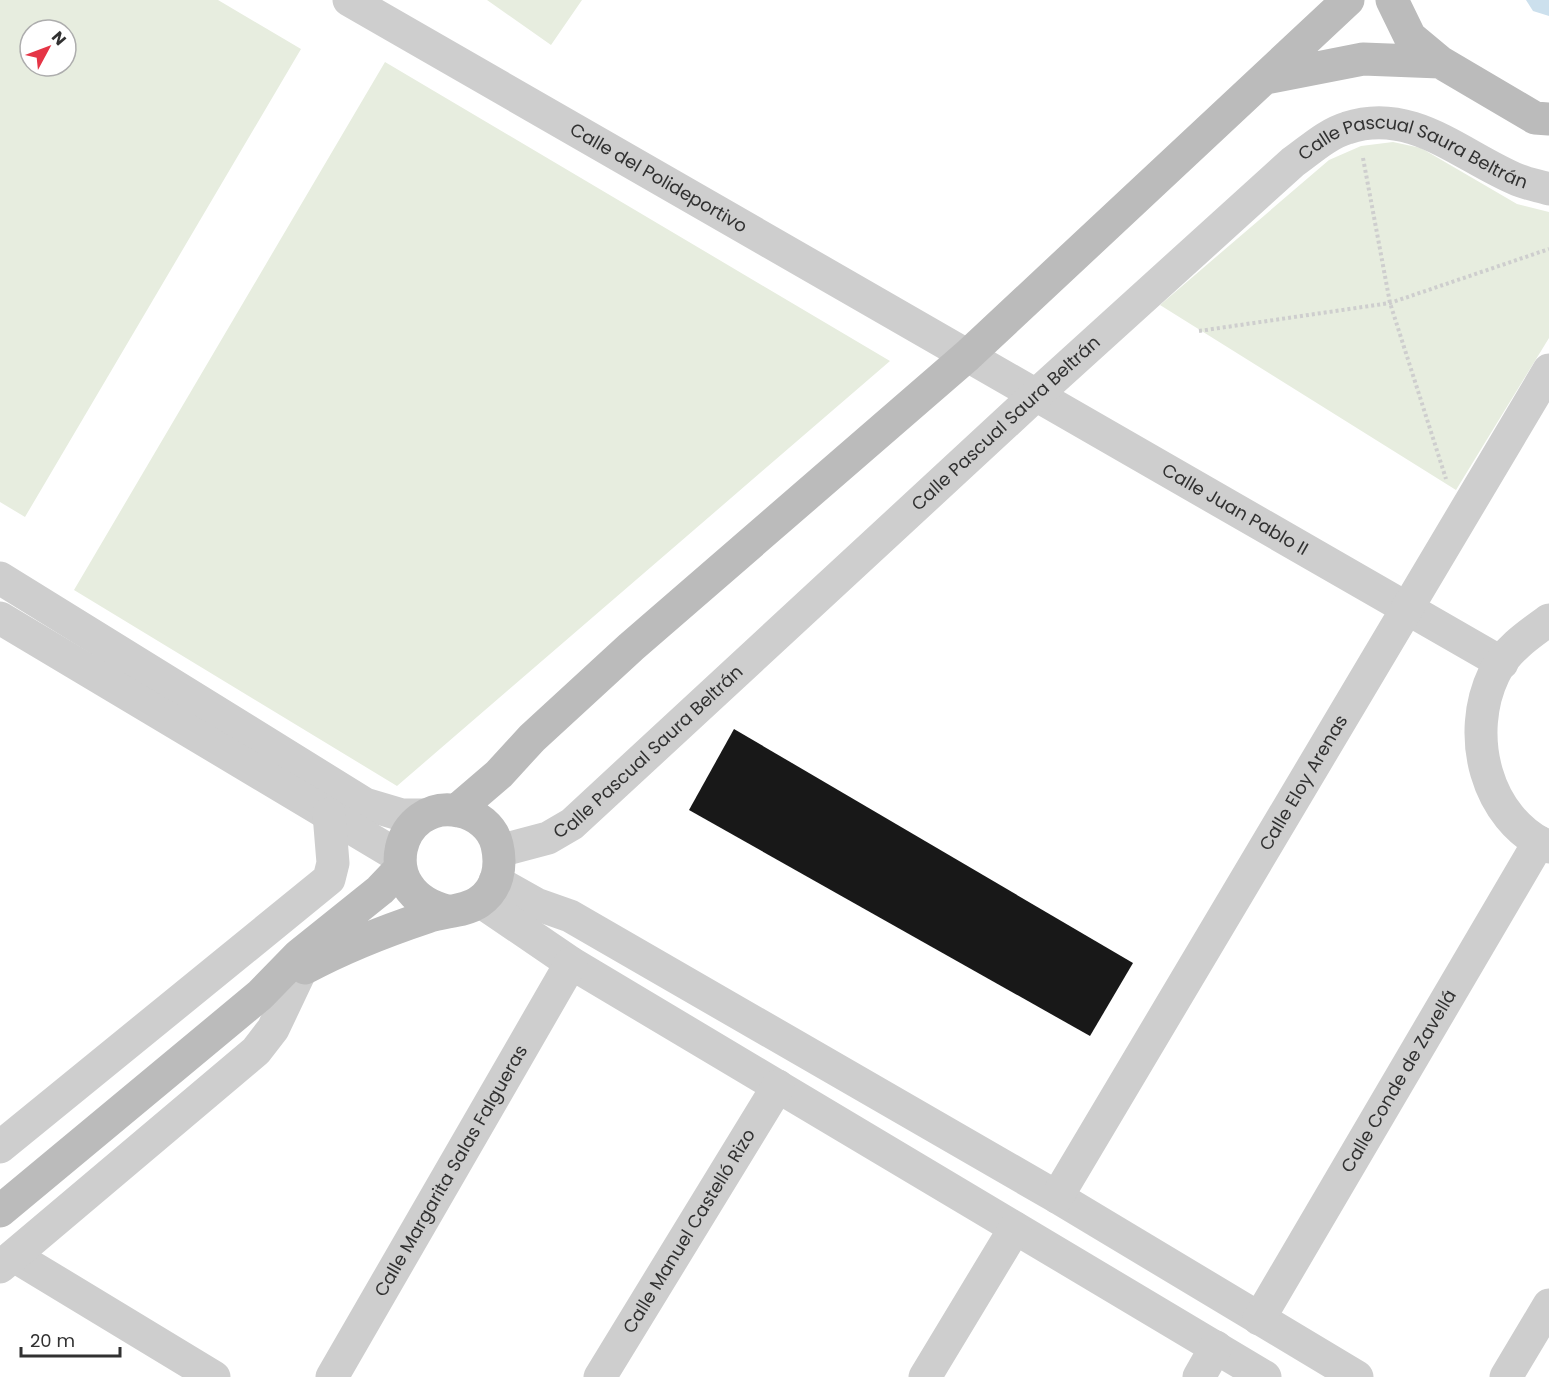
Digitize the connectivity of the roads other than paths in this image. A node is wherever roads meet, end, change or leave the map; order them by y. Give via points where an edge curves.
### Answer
1 (349, 0) edge
2 (1348, 0) edge
3 (1392, 0) edge
4 (1440, 62) junction
5 (1266, 78) junction
6 (1549, 119) edge
7 (1549, 189) edge
8 (967, 356) junction
9 (1549, 370) edge
10 (1037, 394) junction
11 (0, 578) edge
12 (1408, 609) junction
13 (1549, 620) edge
14 (1, 623) edge
15 (1502, 663) junction
16 (499, 774) junction
17 (442, 813) junction
18 (328, 814) junction
19 (1544, 845) edge
20 (400, 863) junction
21 (490, 864) junction
22 (447, 911) junction
23 (307, 956) junction
24 (231, 960) junction
25 (571, 963) junction
26 (778, 1086) junction
27 (0, 1147) edge
28 (1057, 1197) junction
29 (0, 1211) edge
30 (1015, 1228) junction
31 (7, 1262) edge
32 (1549, 1305) edge
33 (1259, 1319) junction
34 (1216, 1347) junction
35 (214, 1377) edge
36 (332, 1377) edge
37 (600, 1377) edge
38 (925, 1377) edge
39 (1199, 1377) edge
40 (1265, 1377) edge
41 (1357, 1377) edge
42 (1506, 1377) edge

1 - 8 street, Calle del Polideportivo
2 - 5 main road
3 - 4 main road via 1410,37
4 - 5 main road via 1363,59
4 - 6 main road via 1535,118
5 - 8 main road
7 - 10 street, Calle Pascual Saura Beltrán via 1519,180 1436,135 1400,124 1375,122 1347,128 1293,162
8 - 10 street, Calle Juan Pablo II
8 - 16 main road via 605,670
9 - 12 street, Calle Eloy Arenas
10 - 12 street, Calle Juan Pablo II
10 - 21 street, Calle Pascual Saura Beltrán via 589,808 561,832
11 - 17 street via 364,804 402,815
12 - 15 street, Calle Juan Pablo II
12 - 28 street, Calle Eloy Arenas
13 - 15 street via 1518,642
14 - 18 street
15 - 19 street via 1494,673 1482,709 1480,747 1489,784 1510,817
16 - 17 main road
16 - 21 main road
17 - 20 main road via 414,825 404,838
17 - 21 main road via 473,815
18 - 20 street
18 - 24 street via 333,862 329,879
19 - 33 street, Calle Conde de Zavellá
20 - 22 main road via 406,885 416,897 430,907
20 - 23 main road via 380,890
21 - 22 main road via 464,909
21 - 25 street
21 - 28 street via 536,904 570,916
22 - 23 main road
23 - 24 street via 285,952
23 - 29 main road
23 - 31 street via 273,1029 256,1051
24 - 27 street
25 - 26 street
25 - 36 street, Calle Margarita Salas Falgueras
26 - 30 street
26 - 37 street, Calle Manuel Castelló Rizo
28 - 33 street
30 - 34 street
30 - 38 street
31 - 35 street
32 - 42 street
33 - 41 street
34 - 39 street
34 - 40 street

